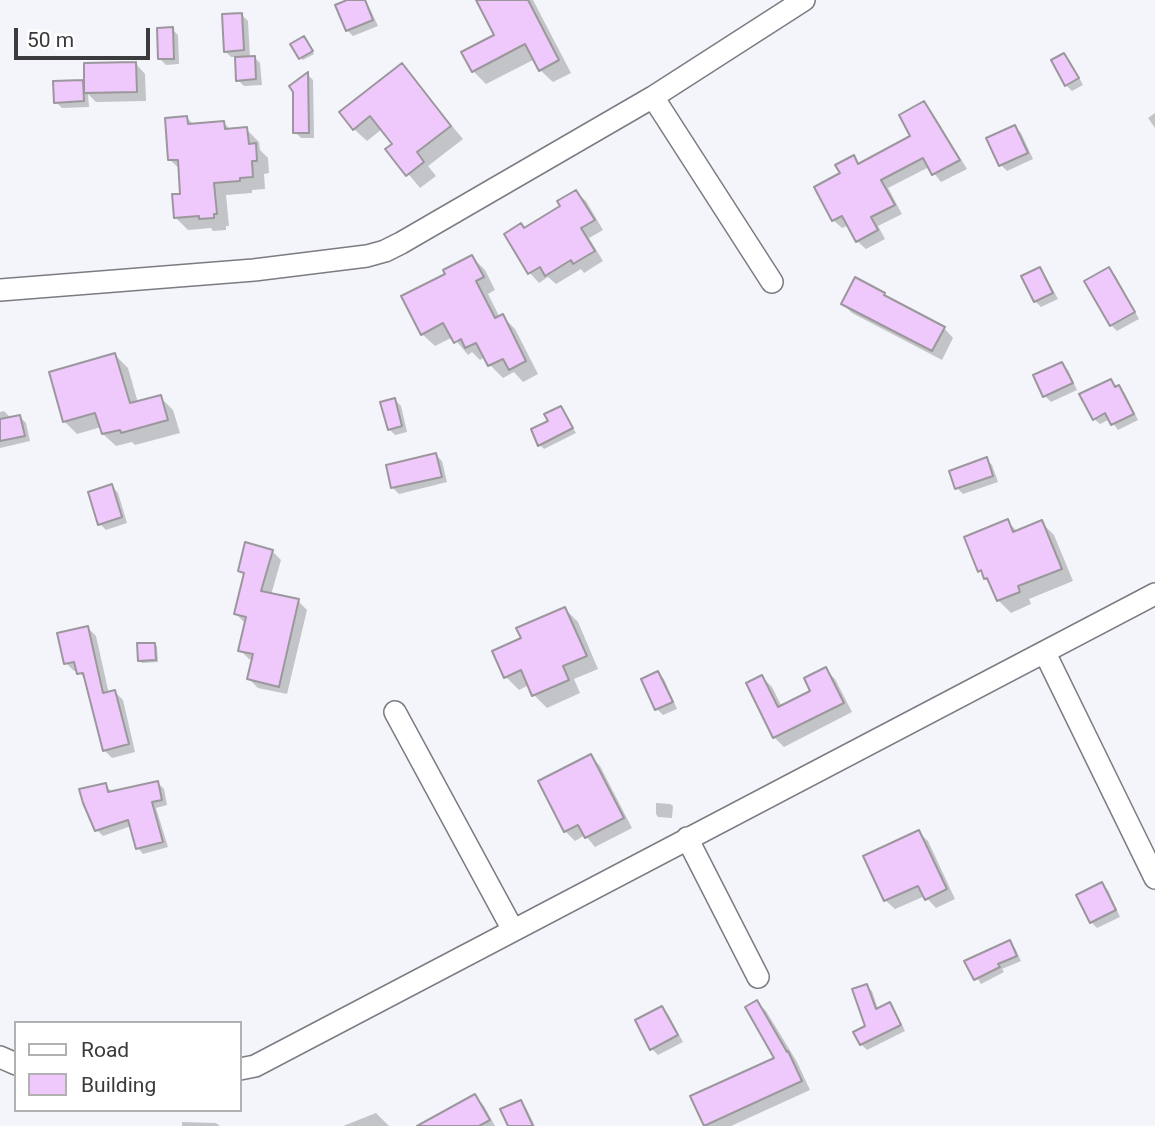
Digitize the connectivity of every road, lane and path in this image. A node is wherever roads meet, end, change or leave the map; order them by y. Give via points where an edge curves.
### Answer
1 (804, 0) edge
2 (653, 97) junction
3 (772, 282) dead end
4 (0, 290) edge
5 (1155, 594) edge
6 (1045, 653) junction
7 (395, 712) dead end
8 (687, 838) junction
9 (1155, 878) edge
10 (513, 930) junction
11 (758, 977) dead end
12 (242, 1069) edge

1 - 2 street
2 - 3 street
2 - 4 street via 385,251 254,270
5 - 6 street
6 - 8 street
6 - 9 street
7 - 10 street
8 - 10 street
8 - 11 street
10 - 12 street via 255,1066

